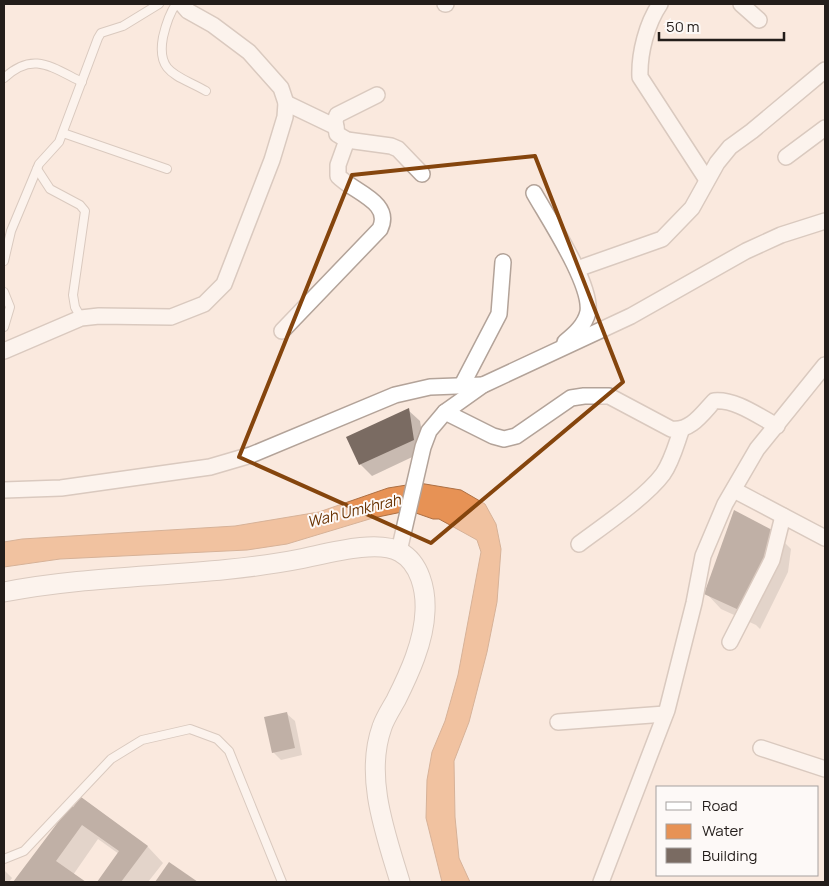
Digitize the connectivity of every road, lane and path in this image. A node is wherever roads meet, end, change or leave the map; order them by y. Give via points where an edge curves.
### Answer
1 (159, 4) edge
2 (176, 4) edge
3 (182, 4) edge
4 (660, 4) edge
5 (741, 4) edge
6 (759, 20) dead end
7 (825, 70) edge
8 (4, 78) edge
9 (82, 82) junction
10 (206, 91) dead end
11 (378, 95) dead end
12 (286, 103) junction
13 (336, 127) junction
14 (825, 128) edge
15 (63, 133) junction
16 (347, 140) junction
17 (786, 157) dead end
18 (37, 169) junction
19 (167, 169) dead end
20 (422, 174) dead end
21 (707, 180) junction
22 (534, 193) dead end
23 (825, 221) edge
24 (4, 262) edge
25 (504, 262) dead end
26 (577, 269) junction
27 (4, 292) edge
28 (81, 318) junction
29 (4, 327) edge
30 (282, 331) dead end
31 (4, 352) edge
32 (552, 352) junction
33 (825, 365) edge
34 (483, 384) junction
35 (462, 386) junction
36 (445, 412) junction
37 (777, 426) junction
38 (681, 431) junction
39 (4, 490) edge
40 (734, 490) junction
41 (783, 516) junction
42 (825, 538) edge
43 (579, 544) dead end
44 (399, 551) junction
45 (4, 592) edge
46 (730, 642) dead end
47 (665, 714) junction
48 (558, 722) dead end
49 (761, 748) dead end
50 (825, 770) edge
51 (4, 859) edge
52 (282, 882) edge
53 (400, 882) edge
54 (601, 882) edge

1 - 9 lane via 123,26 101,33
2 - 10 lane via 167,19 161,59 174,73
3 - 12 street via 249,52 281,88
4 - 21 street via 645,38 640,77
5 - 6 street
7 - 21 street via 730,147
8 - 9 lane via 30,62 45,63
9 - 15 lane
11 - 13 street via 337,115
12 - 13 street
12 - 28 street via 272,160 224,284 204,304 171,317
13 - 16 street via 337,134
14 - 17 street
15 - 18 lane
15 - 19 lane
16 - 20 street via 398,149
16 - 30 street via 338,165 338,176 378,206 384,221
18 - 24 lane via 11,231
18 - 28 lane via 50,189 80,205 85,212 73,295
21 - 26 street via 692,208 662,239
22 - 26 street
23 - 32 street via 781,235 746,251 630,316
25 - 35 street via 498,314
26 - 32 street via 588,299 585,321 576,333
27 - 29 lane via 10,307
28 - 31 street
32 - 34 street
33 - 37 street
34 - 35 street
34 - 36 street
35 - 39 street via 430,387 395,395 252,455 210,467 61,488
36 - 38 street via 504,439 516,436 571,398 609,396 671,429
36 - 44 street via 429,431 418,463
37 - 38 street via 722,400 714,401
37 - 40 street via 757,450
38 - 43 street via 662,476
40 - 41 street
40 - 47 street via 703,556
41 - 42 street
41 - 46 street via 772,560
44 - 45 street via 352,549 297,560 62,583
44 - 53 street via 411,560 418,571 425,611 408,674 382,727 377,747 377,795
47 - 48 street
47 - 54 street
49 - 50 street
51 - 52 lane via 24,851 125,749 142,740 190,729 217,739 229,751

